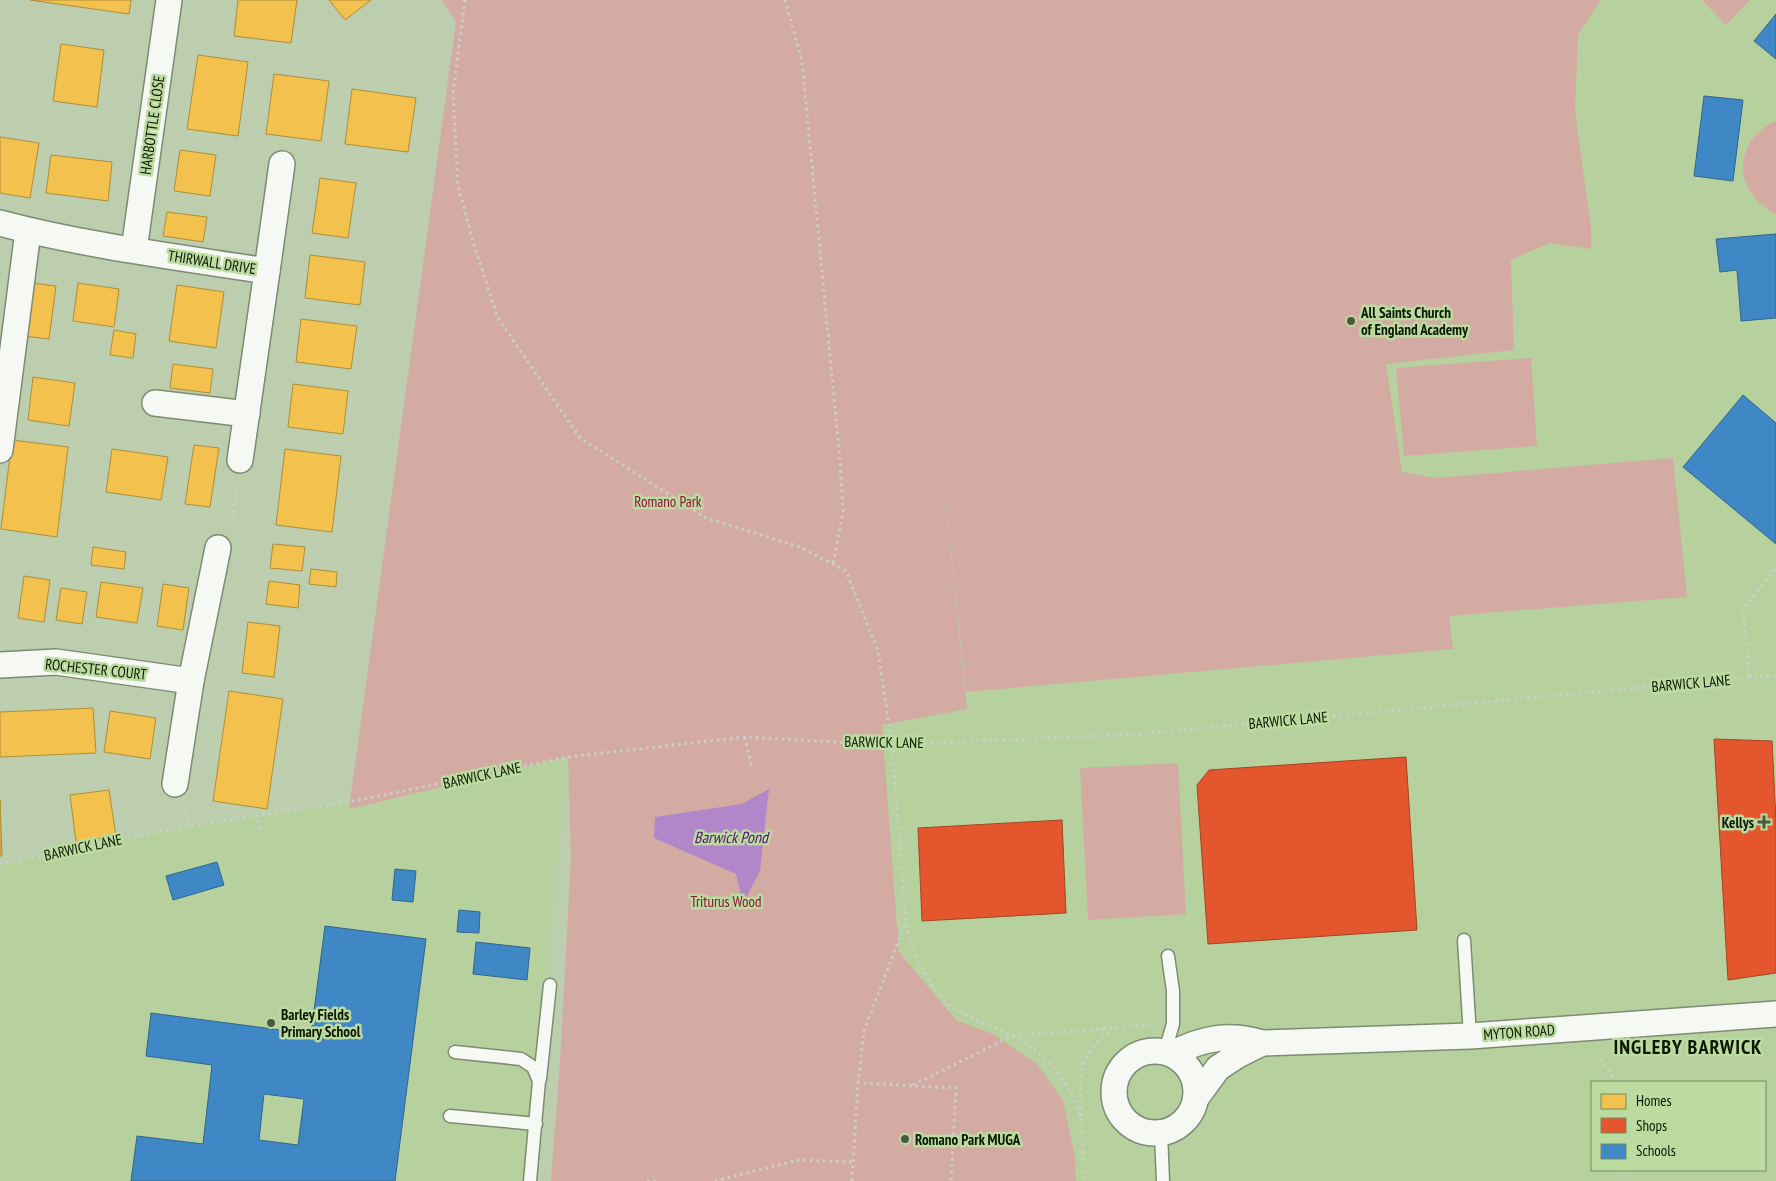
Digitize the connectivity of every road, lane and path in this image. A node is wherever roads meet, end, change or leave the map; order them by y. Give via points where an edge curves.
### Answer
1 (169, 0) edge
2 (465, 0) edge
3 (785, 0) edge
4 (282, 164) dead end
5 (0, 223) edge
6 (28, 231) junction
7 (134, 250) junction
8 (267, 271) junction
9 (155, 403) dead end
10 (247, 414) junction
11 (1, 437) edge
12 (240, 460) joint
13 (218, 548) joint
14 (833, 564) junction
15 (1776, 568) edge
16 (0, 665) edge
17 (1776, 675) edge
18 (1750, 677) junction
19 (191, 680) junction
20 (745, 738) junction
21 (892, 745) junction
22 (751, 765) dead end
23 (176, 784) dead end
24 (256, 814) junction
25 (261, 832) dead end
26 (0, 864) edge
27 (906, 923) junction
28 (1464, 940) dead end
29 (1168, 956) dead end
30 (550, 984) dead end
31 (1776, 1014) edge
32 (1173, 1024) junction
33 (1112, 1028) junction
34 (1012, 1036) junction
35 (1470, 1036) junction
36 (1262, 1043) junction
37 (455, 1052) dead end
38 (1168, 1052) junction
39 (539, 1082) junction
40 (858, 1083) junction
41 (912, 1086) junction
42 (1196, 1098) junction
43 (450, 1116) dead end
44 (1080, 1120) junction
45 (536, 1124) junction
46 (1161, 1133) junction
47 (853, 1162) junction
48 (530, 1181) edge
49 (647, 1181) edge
50 (656, 1181) edge
51 (716, 1181) edge
52 (852, 1181) edge
53 (951, 1181) edge
54 (1083, 1181) edge
55 (1163, 1181) edge

1 - 7 street, HARBOTTLE CLOSE
2 - 14 path via 453,93 458,185 498,318 580,438 706,518 800,547
3 - 14 path via 802,61 840,461 843,512
4 - 8 street
5 - 6 street, THIRWALL DRIVE
6 - 7 street, THIRWALL DRIVE
6 - 11 street
7 - 8 street, THIRWALL DRIVE
8 - 10 street, THIRWALL DRIVE
9 - 10 street
10 - 12 street, THIRWALL DRIVE
12 - 13 path via 232,522 220,531
13 - 19 street
14 - 21 path via 846,571 878,650
15 - 18 path via 1743,609
16 - 19 street, ROCHESTER COURT via 56,662
17 - 18 path, BARWICK LANE
18 - 21 path, BARWICK LANE via 1138,734
19 - 23 street
20 - 21 path, BARWICK LANE
20 - 22 path
20 - 24 path, BARWICK LANE via 568,757 355,800
21 - 27 path
24 - 25 path
24 - 26 path, BARWICK LANE
27 - 34 path via 920,966 950,1004 963,1014
27 - 40 path via 864,1031
28 - 35 lane
29 - 32 lane
30 - 39 lane
31 - 35 street, MYTON ROAD
32 - 33 path
32 - 38 lane
33 - 34 path
33 - 44 path via 1090,1048 1083,1061
34 - 41 path
34 - 44 path via 1048,1060 1072,1094
35 - 36 street, MYTON ROAD
36 - 38 street, MYTON ROAD via 1245,1038 1218,1037
36 - 42 street, MYTON ROAD via 1218,1068
37 - 39 lane via 521,1059 533,1067
38 - 42 street via 1186,1064 1195,1080
38 - 46 street via 1149,1050 1134,1056 1121,1066 1114,1081 1113,1098 1118,1113 1130,1125 1144,1132
39 - 45 lane
40 - 41 path
40 - 47 path
41 - 53 path via 956,1088
42 - 46 street via 1190,1115 1177,1127
43 - 45 lane
44 - 54 path
45 - 48 lane
46 - 55 lane
47 - 51 path via 798,1160
47 - 52 path
49 - 50 path

